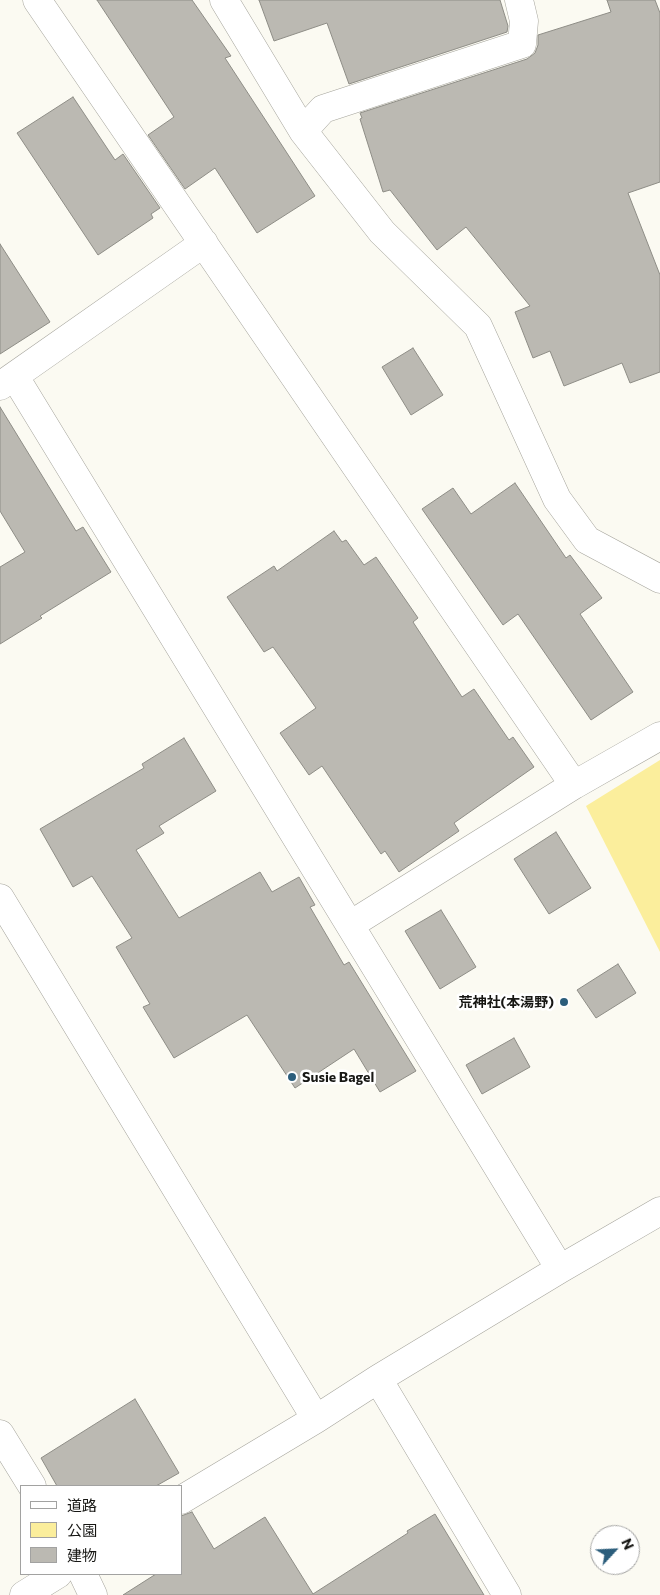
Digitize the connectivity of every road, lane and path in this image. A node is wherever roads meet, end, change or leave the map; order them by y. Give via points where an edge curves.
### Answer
1 (38, 0) edge
2 (224, 0) edge
3 (519, 0) edge
4 (303, 131) junction
5 (204, 243) junction
6 (7, 382) edge
7 (660, 579) edge
8 (660, 736) edge
9 (574, 785) junction
10 (0, 898) edge
11 (350, 925) junction
12 (660, 1211) edge
13 (560, 1269) junction
14 (378, 1379) junction
15 (316, 1418) junction
16 (0, 1434) edge
17 (31, 1485) edge
18 (182, 1499) edge
19 (56, 1575) edge
20 (83, 1575) edge
21 (24, 1595) edge
22 (92, 1595) edge
23 (506, 1595) edge

1 - 5 street
2 - 4 street
3 - 4 street via 524,21 522,44 323,109
4 - 7 street via 382,232 478,326 557,499 587,540
5 - 6 street
5 - 9 street
6 - 11 street
8 - 9 street
9 - 11 street
10 - 15 street
11 - 13 street
12 - 13 street
13 - 14 street
14 - 15 street
14 - 23 street
15 - 18 street
16 - 17 street
19 - 21 street
20 - 22 street

